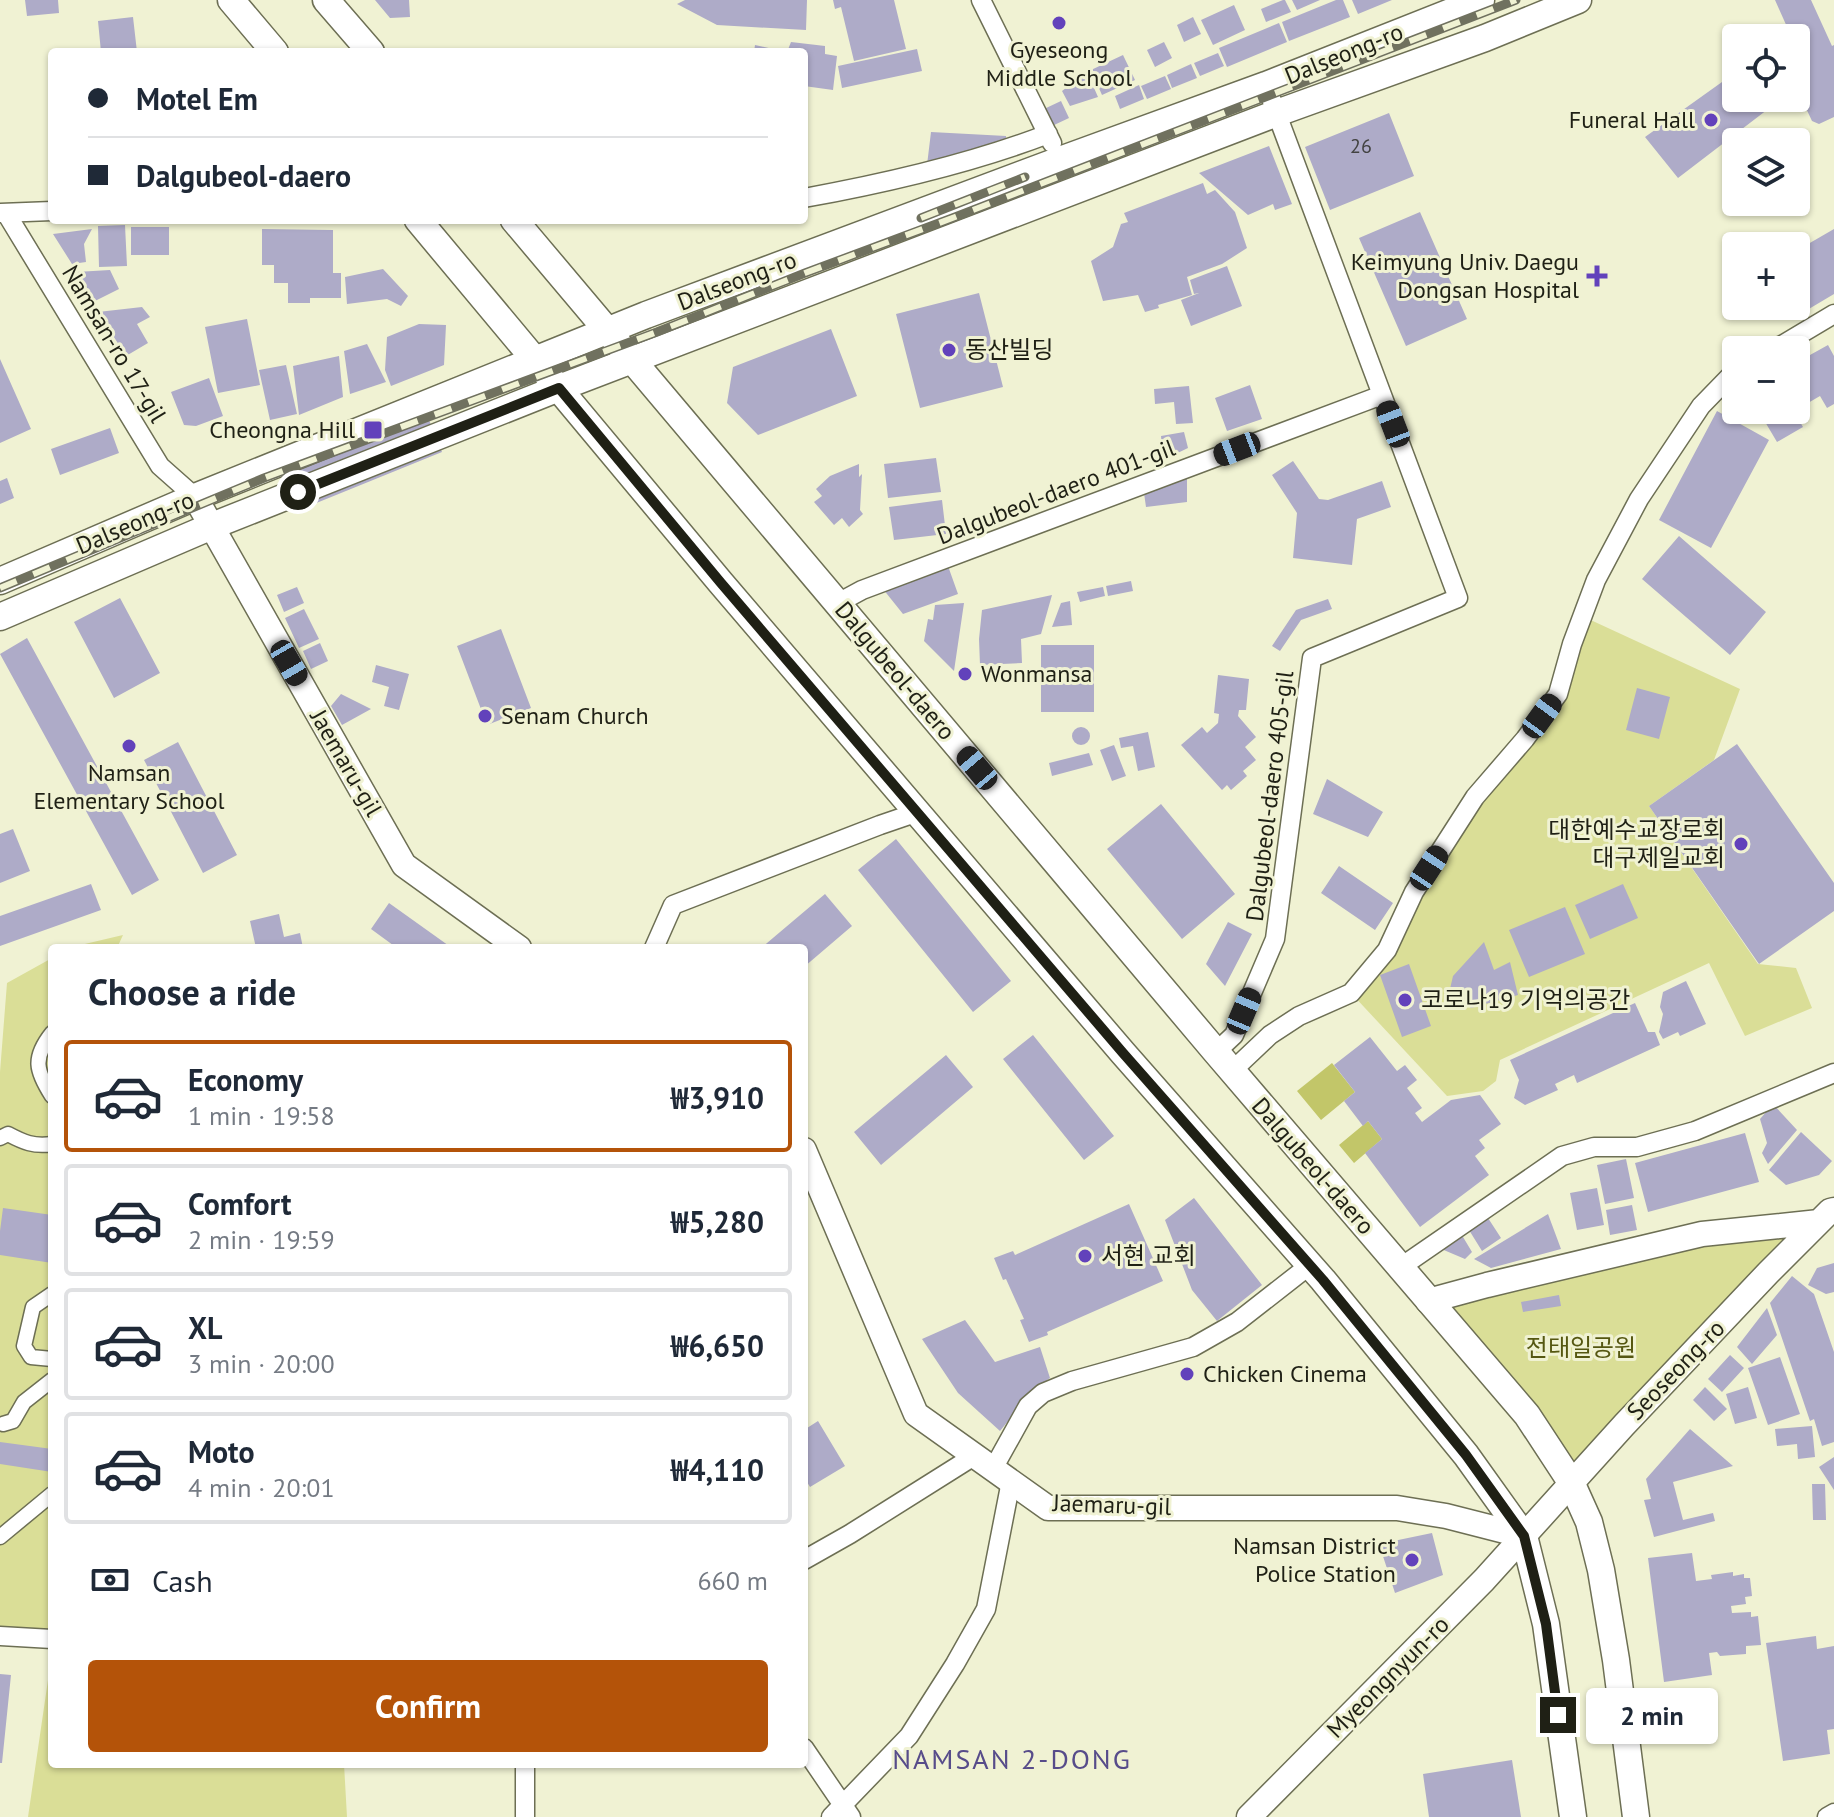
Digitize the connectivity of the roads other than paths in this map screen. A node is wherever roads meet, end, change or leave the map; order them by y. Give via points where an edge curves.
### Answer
1 (231, 0) edge
2 (326, 0) edge
3 (981, 0) edge
4 (1481, 0) edge
5 (1578, 0) edge
6 (272, 48) edge
7 (368, 48) edge
8 (1266, 85) junction
9 (1277, 113) junction
10 (1048, 134) junction
11 (1060, 160) junction
12 (808, 197) edge
13 (48, 211) edge
14 (3, 213) edge
15 (421, 224) edge
16 (517, 224) edge
17 (1834, 314) edge
18 (609, 330) junction
19 (1797, 336) edge
20 (535, 360) junction
21 (633, 360) junction
22 (1722, 384) edge
23 (559, 388) junction
24 (1382, 395) junction
25 (195, 497) junction
26 (212, 526) junction
27 (0, 581) edge
28 (838, 603) junction
29 (0, 617) edge
30 (918, 812) junction
31 (513, 944) edge
32 (656, 944) edge
33 (48, 1038) edge
34 (1224, 1062) junction
35 (1834, 1073) edge
36 (48, 1090) edge
37 (0, 1138) edge
38 (48, 1145) edge
39 (808, 1159) edge
40 (1829, 1213) edge
41 (1310, 1265) junction
42 (1401, 1267) junction
43 (48, 1297) edge
44 (1428, 1301) junction
45 (48, 1359) edge
46 (48, 1383) edge
47 (3, 1424) dead end
48 (993, 1468) junction
49 (1571, 1482) junction
50 (48, 1497) edge
51 (1524, 1536) junction
52 (0, 1537) edge
53 (808, 1558) edge
54 (0, 1636) edge
55 (48, 1640) edge
56 (808, 1755) edge
57 (525, 1768) edge
58 (842, 1813) edge
59 (1834, 1813) edge
60 (525, 1817) edge
61 (1249, 1817) edge
62 (1573, 1817) edge
63 (1636, 1817) edge
64 (1827, 1817) edge

1 - 6 main road
2 - 7 main road
3 - 10 street
4 - 8 main road, Dalseong-ro
5 - 9 main road
8 - 9 street, Dalgubeol-daero 405-gil
8 - 11 main road, Dalseong-ro
9 - 21 main road
9 - 24 street, Dalgubeol-daero 405-gil
10 - 11 street
10 - 12 street via 1001,152
11 - 18 main road, Dalseong-ro
13 - 14 street
14 - 25 street, Namsan-ro 17-gil via 160,466
15 - 20 main road
16 - 18 main road, Dalgubeol-daero
17 - 19 street
18 - 20 main road, Dalseong-ro
18 - 21 main road, Dalgubeol-daero
20 - 23 main road
20 - 25 main road, Dalseong-ro
21 - 23 main road
21 - 28 main road, Dalgubeol-daero
22 - 34 street via 1701,406 1632,512 1596,580 1558,694 1475,797 1414,892 1387,950 1351,993 1299,1016
23 - 26 main road
23 - 30 main road
24 - 28 street, Dalgubeol-daero 401-gil
24 - 34 street, Dalgubeol-daero 405-gil via 1458,598 1312,658 1275,939
25 - 26 street, Jaemaru-gil
25 - 27 main road, Dalseong-ro
26 - 29 main road
26 - 31 street, Jaemaru-gil via 404,865
28 - 34 main road, Dalgubeol-daero
30 - 32 street via 673,905
30 - 41 main road
33 - 36 street via 38,1061
34 - 42 main road, Dalgubeol-daero
35 - 42 street via 1695,1131 1637,1147 1594,1147 1562,1156
37 - 38 street via 8,1134 25,1143
39 - 48 street, Jaemaru-gil via 916,1414
40 - 44 street via 1702,1234
40 - 49 street, Seoseong-ro
41 - 48 street via 1237,1322 1193,1347 1043,1393 1028,1406
41 - 51 main road via 1466,1455
42 - 44 main road, Dalgubeol-daero
43 - 45 street via 33,1307 24,1346 31,1357
44 - 49 main road, Dalgubeol-daero via 1527,1415
46 - 47 street via 24,1402 13,1421
48 - 51 street, Jaemaru-gil via 1048,1508 1397,1508
48 - 53 street
48 - 58 street via 986,1609 909,1736
49 - 51 street, Seoseong-ro
49 - 63 main road, Dalgubeol-daero via 1589,1522 1601,1570
50 - 52 street
51 - 61 street, Myeongnyun-ro
51 - 62 main road via 1546,1624
54 - 55 street
56 - 58 street
57 - 60 street
59 - 64 street

